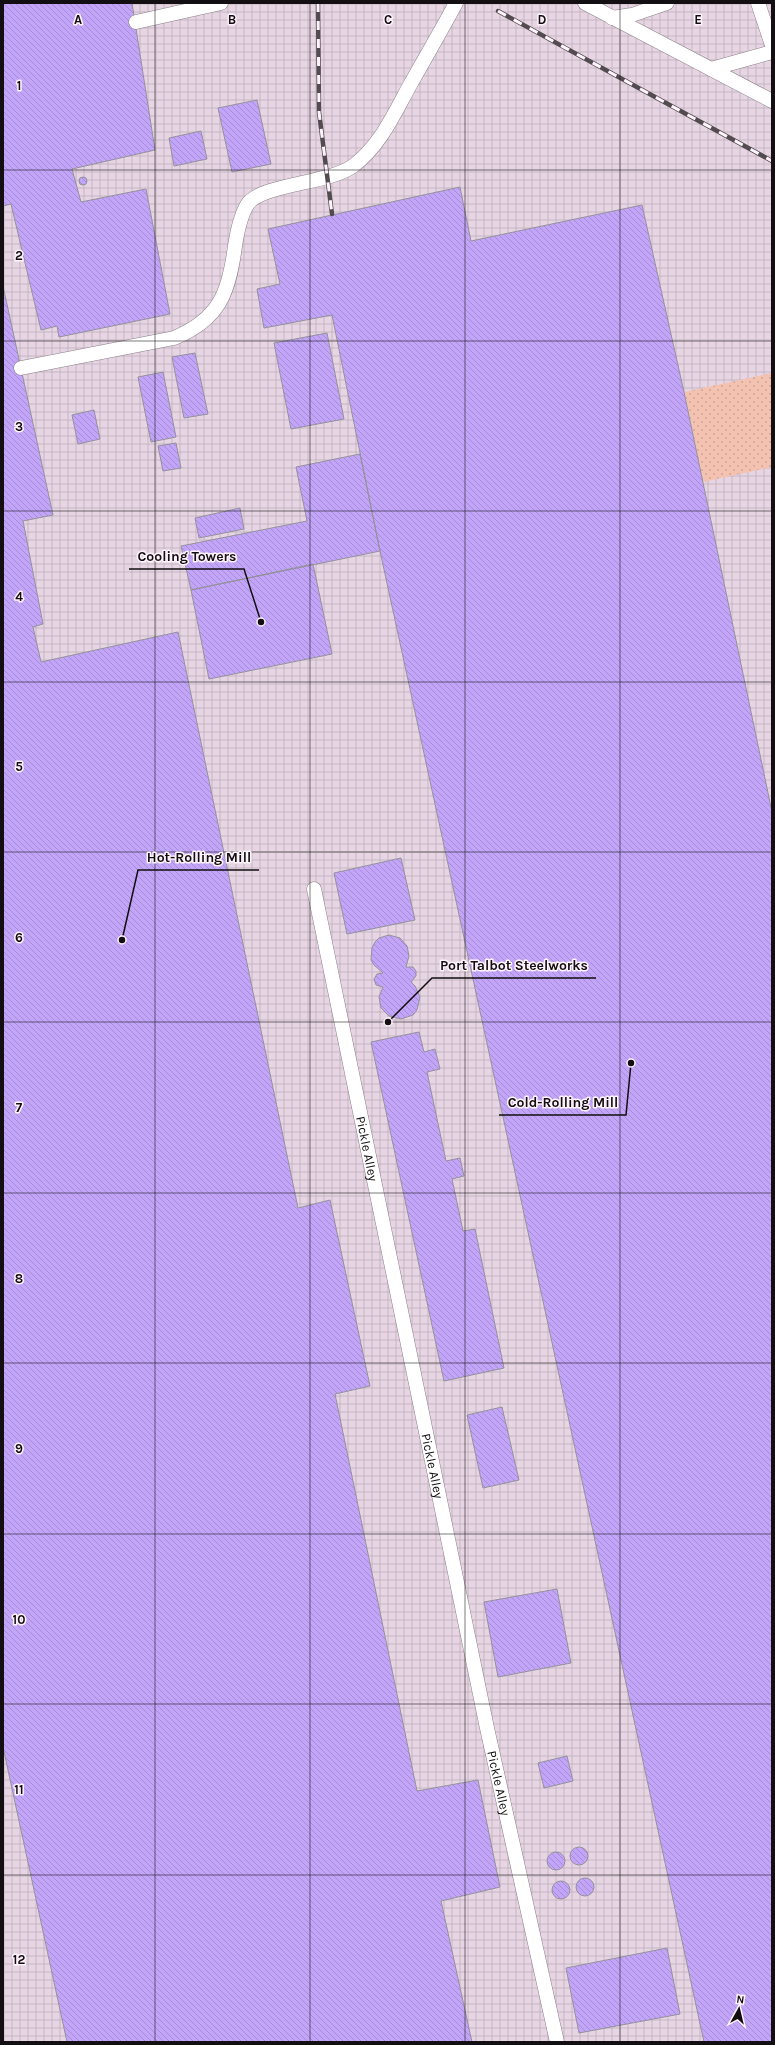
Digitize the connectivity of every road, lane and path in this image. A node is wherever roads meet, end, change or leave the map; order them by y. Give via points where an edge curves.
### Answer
1 (221, 3) edge
2 (456, 3) edge
3 (585, 3) edge
4 (667, 3) edge
5 (758, 3) edge
6 (612, 18) junction
7 (136, 22) dead end
8 (772, 45) edge
9 (772, 52) edge
10 (710, 69) junction
11 (772, 101) edge
12 (21, 368) dead end
13 (314, 889) dead end
14 (557, 2042) edge

1 - 7 lane
2 - 12 lane via 384,132 362,159 334,176 266,193 249,203 240,221 228,285 220,304 208,318 174,338
3 - 6 lane
4 - 6 lane
5 - 8 lane
6 - 10 lane
9 - 10 lane
10 - 11 lane
13 - 14 lane, Pickle Alley via 487,1728

